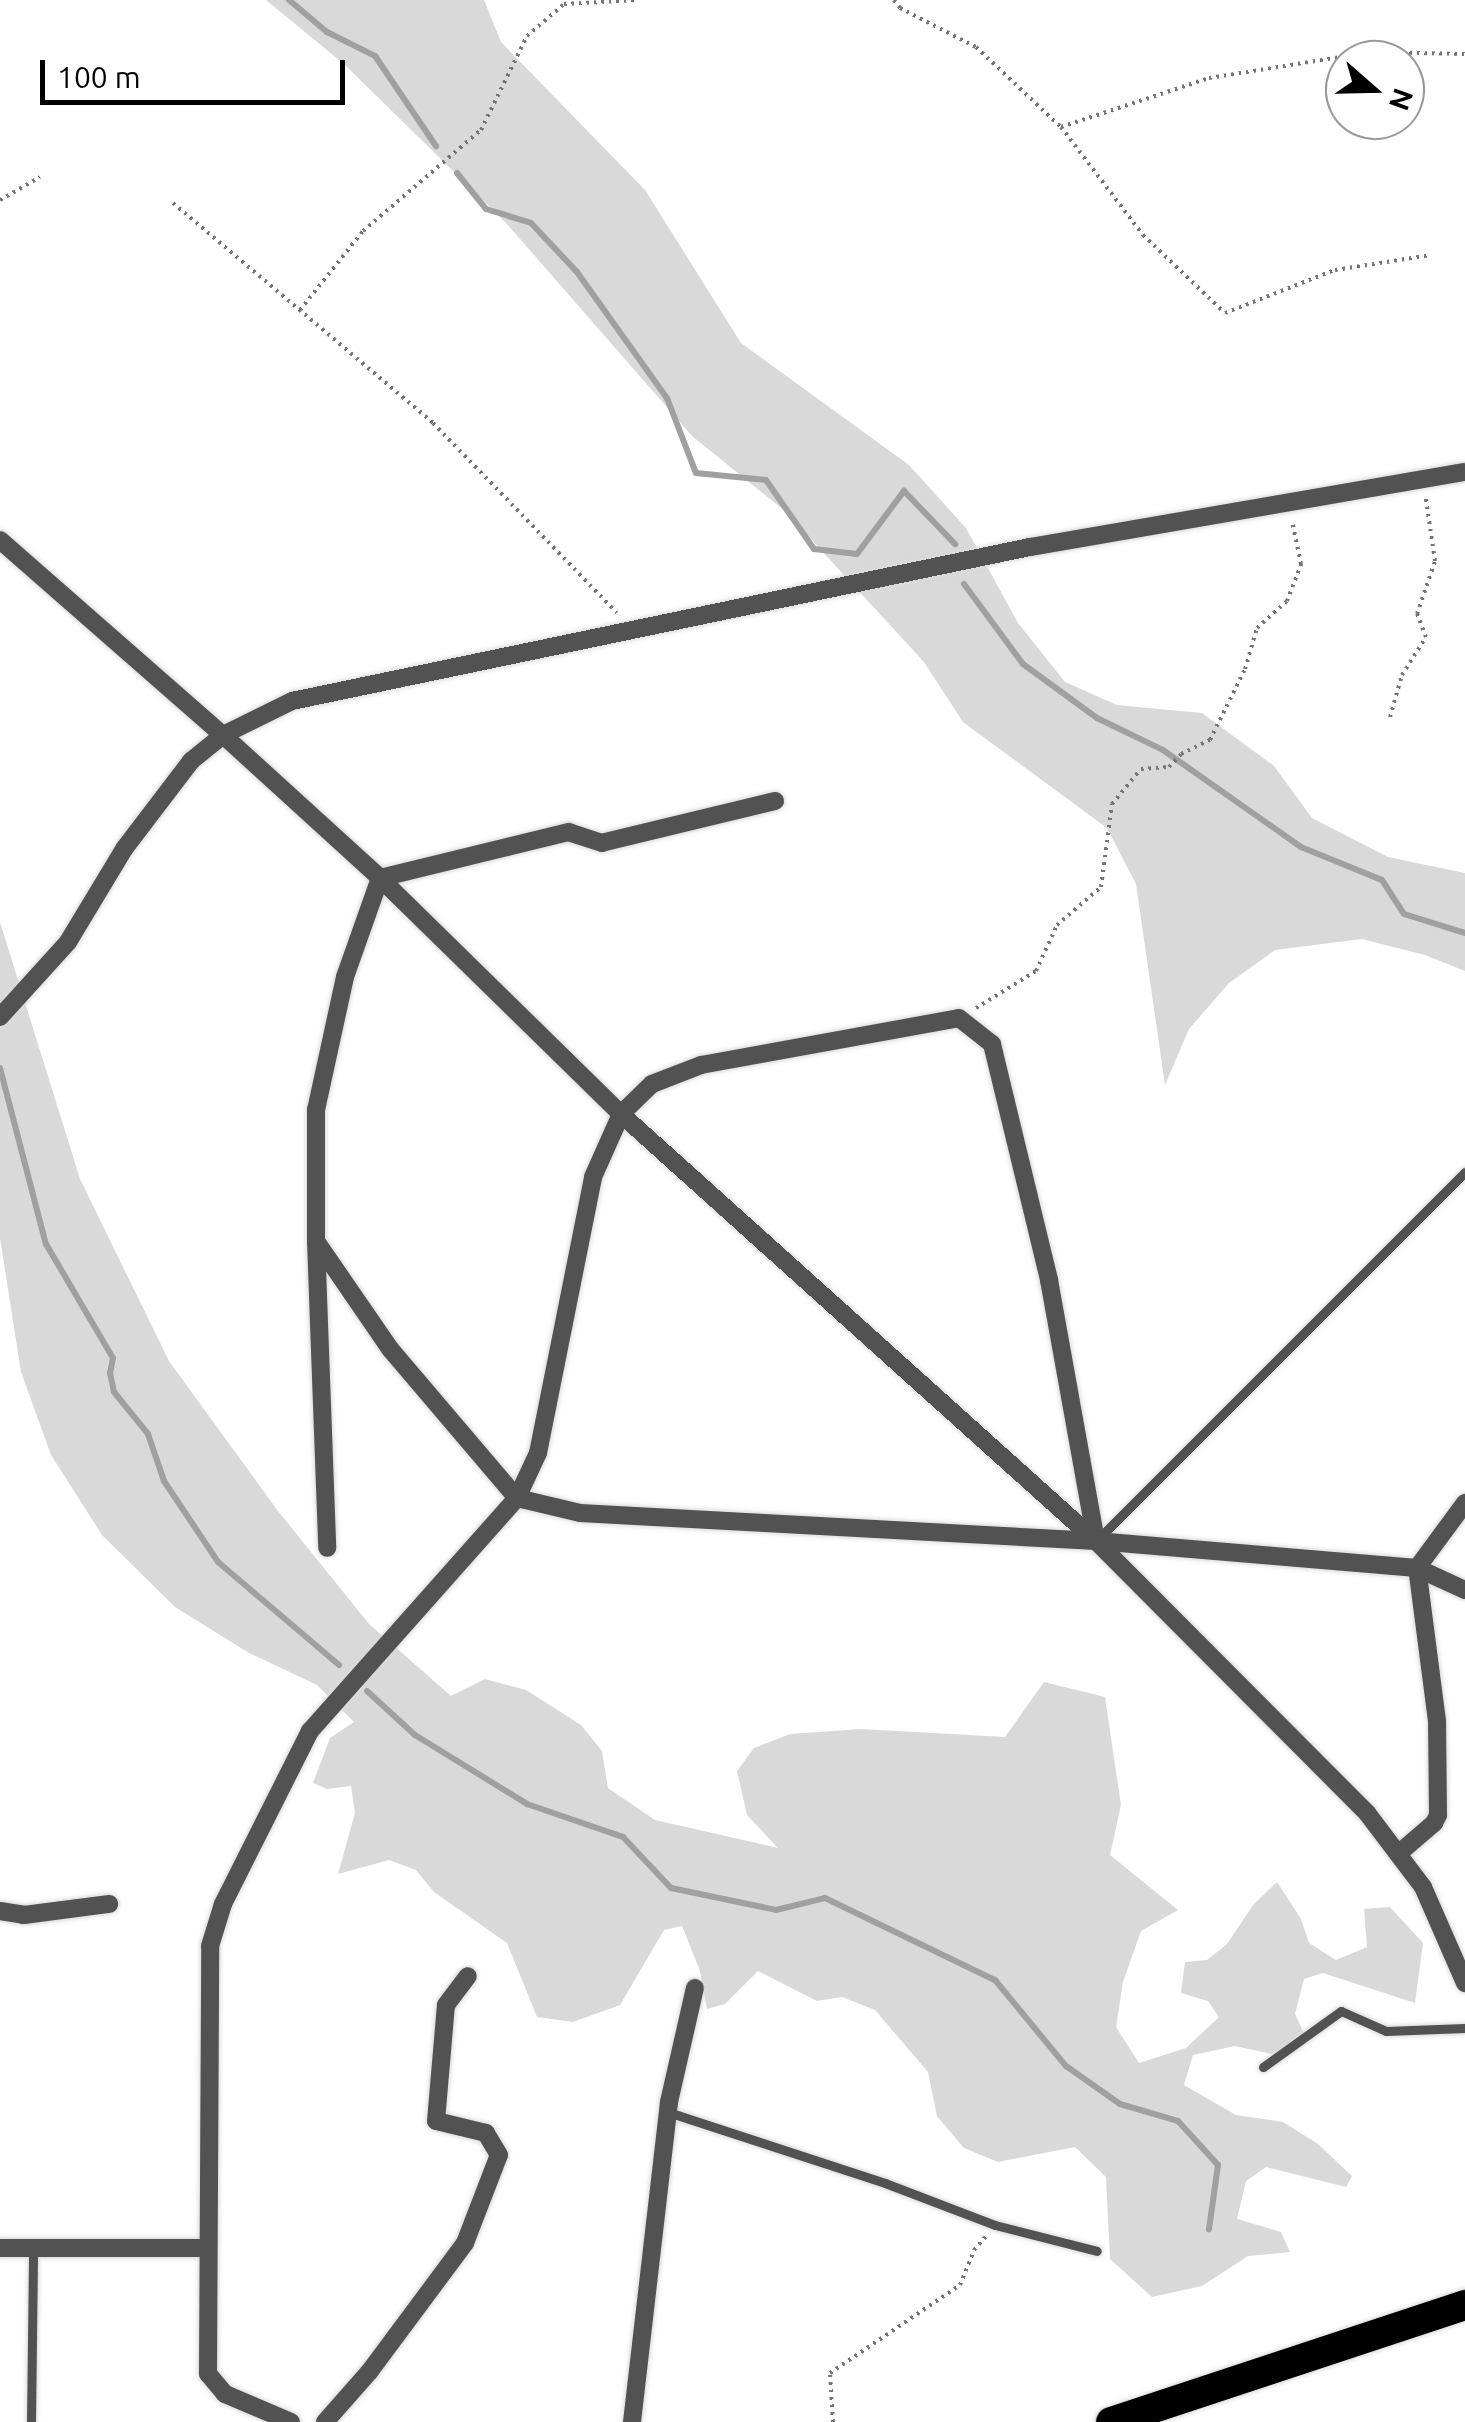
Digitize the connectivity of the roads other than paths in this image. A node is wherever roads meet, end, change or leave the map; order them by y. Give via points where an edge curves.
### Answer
1 (1465, 472) edge
2 (0, 540) edge
3 (223, 735) junction
4 (775, 802) dead end
5 (380, 878) junction
6 (0, 1016) edge
7 (621, 1114) junction
8 (1465, 1172) edge
9 (316, 1240) junction
10 (517, 1498) junction
11 (1465, 1503) edge
12 (1096, 1541) junction
13 (327, 1548) dead end
14 (1416, 1568) junction
15 (1465, 1590) edge
16 (1398, 1854) junction
17 (110, 1904) dead end
18 (0, 1911) edge
19 (468, 1976) dead end
20 (1465, 1983) edge
21 (695, 1988) dead end
22 (1465, 2028) edge
23 (1263, 2067) dead end
24 (668, 2112) junction
25 (0, 2248) edge
26 (33, 2248) junction
27 (206, 2248) junction
28 (1097, 2251) dead end
29 (1465, 2305) edge
30 (32, 2422) edge
31 (290, 2422) edge
32 (325, 2422) edge
33 (632, 2422) edge
34 (1111, 2422) edge

1 - 3 street via 1030,547 292,701
2 - 3 street
3 - 5 street
3 - 6 street via 191,761 124,849 68,942
4 - 5 street via 602,843 569,832
5 - 7 street
5 - 9 street via 345,977 316,1110
7 - 10 street via 593,1177 538,1453
7 - 12 street
7 - 12 street via 652,1084 701,1064 959,1018 992,1044 1049,1280
8 - 12 lane
9 - 10 street via 392,1350
9 - 13 street
10 - 12 street via 580,1513
10 - 27 street via 310,1731 223,1904 210,1946
11 - 14 street
12 - 14 street
12 - 16 street via 1367,1813
14 - 15 street
14 - 16 street via 1437,1722 1438,1814
16 - 20 street via 1423,1887
17 - 18 street via 24,1915
19 - 32 street via 446,2006 436,2121 486,2133 499,2155 465,2243
21 - 24 street
22 - 23 lane via 1386,2031 1340,2011
24 - 28 lane via 996,2225
24 - 33 street
25 - 26 street
26 - 27 street
26 - 30 lane
27 - 31 street via 208,2374 225,2394
29 - 34 highway

